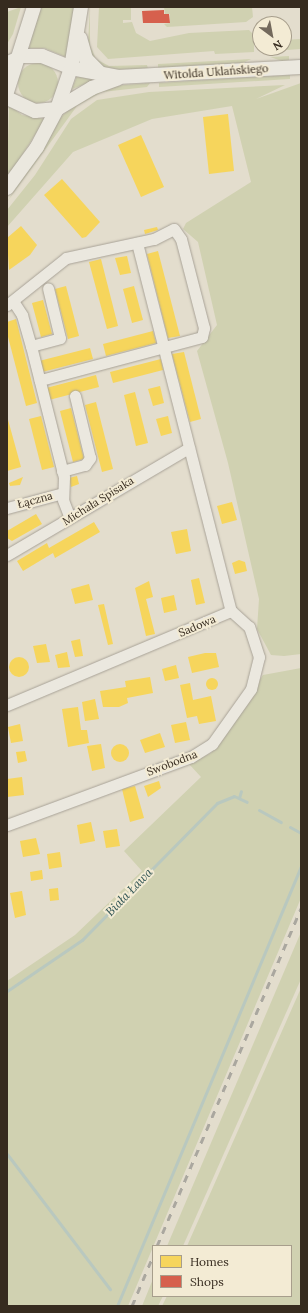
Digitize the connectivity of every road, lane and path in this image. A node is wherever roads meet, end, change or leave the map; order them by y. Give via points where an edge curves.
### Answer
1 (34, 7) edge
2 (82, 7) edge
3 (79, 32) junction
4 (13, 59) edge
5 (301, 67) edge
6 (71, 68) junction
7 (103, 75) junction
8 (132, 77) junction
9 (7, 92) edge
10 (7, 98) edge
11 (57, 109) junction
12 (7, 188) edge
13 (137, 243) junction
14 (48, 288) dead end
15 (10, 303) edge
16 (31, 346) junction
17 (163, 349) junction
18 (40, 380) junction
19 (75, 396) dead end
20 (189, 448) junction
21 (62, 470) junction
22 (63, 493) junction
23 (7, 508) edge
24 (70, 518) junction
25 (7, 555) edge
26 (231, 611) junction
27 (7, 706) edge
28 (7, 825) edge

1 - 4 street
2 - 3 street
3 - 6 street
3 - 7 street via 84,54
4 - 6 street, Witolda Uklańskiego via 42,56
4 - 9 street
5 - 8 street, Witolda Uklańskiego
6 - 7 street, Witolda Uklańskiego
6 - 11 street
7 - 8 street, Witolda Uklańskiego
8 - 11 street, Witolda Uklańskiego via 103,83
10 - 11 street via 35,111
11 - 12 street via 38,147
13 - 15 street via 62,260
13 - 17 street
13 - 17 street via 162,236 174,229 181,239 200,314 202,337
14 - 16 street via 60,338
15 - 16 street via 22,315
16 - 18 street
17 - 18 street
17 - 20 street
18 - 21 street
19 - 21 street via 90,458 85,465
20 - 24 street, Michała Spisaka
20 - 26 street
21 - 22 street
22 - 23 street, Łączna
22 - 24 street
24 - 25 street, Michała Spisaka
26 - 27 street, Sadowa
26 - 28 street, Swobodna via 249,627 259,657 251,689 212,744 191,757

